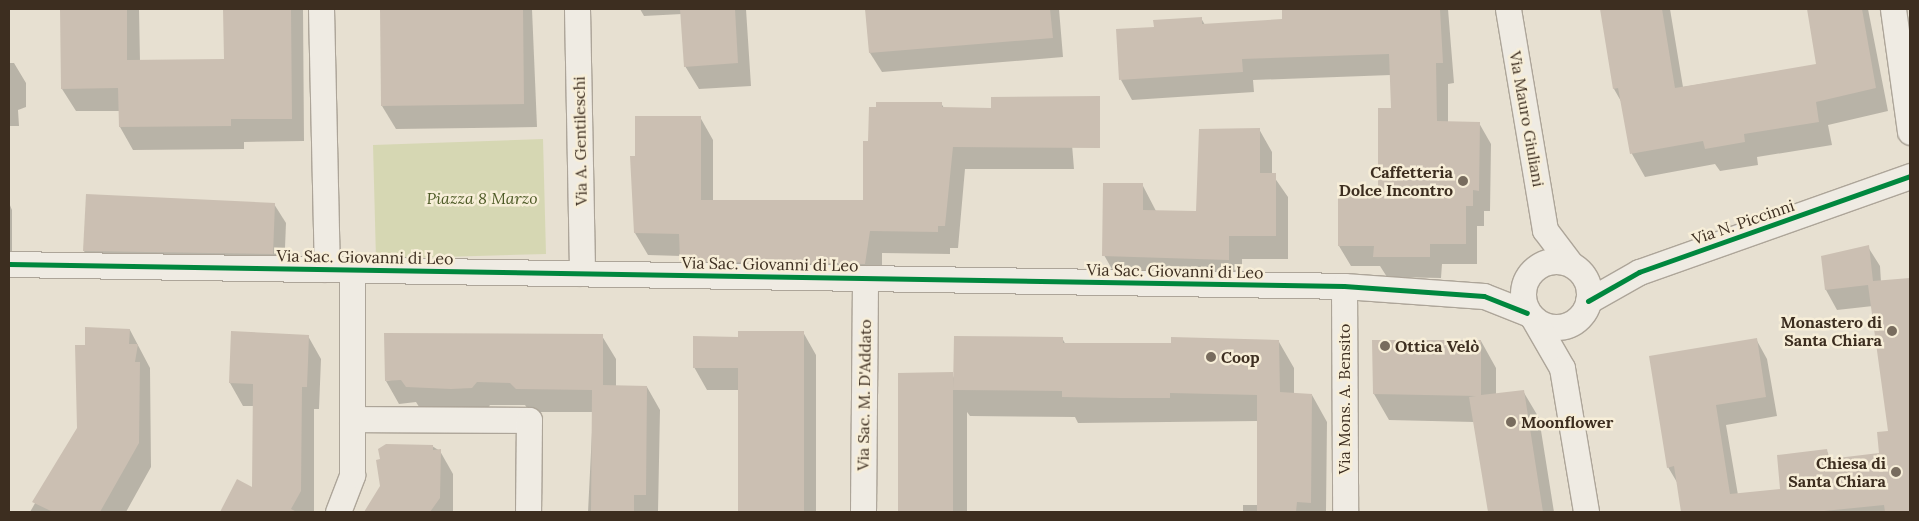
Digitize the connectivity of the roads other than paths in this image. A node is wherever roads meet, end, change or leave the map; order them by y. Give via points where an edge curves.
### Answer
1 (321, 9) edge
2 (577, 9) edge
3 (1508, 9) edge
4 (1893, 9) edge
5 (1910, 132) edge
6 (1910, 176) edge
7 (1545, 230) junction
8 (9, 264) edge
9 (1575, 268) junction
10 (327, 269) junction
11 (352, 269) junction
12 (1638, 272) junction
13 (582, 273) junction
14 (1527, 277) junction
15 (865, 278) junction
16 (1344, 286) junction
17 (1484, 296) junction
18 (1586, 307) junction
19 (1531, 317) junction
20 (1562, 368) junction
21 (352, 419) junction
22 (338, 512) edge
23 (528, 512) edge
24 (863, 512) edge
25 (1345, 512) edge
26 (1586, 512) edge

1 - 10 street
2 - 13 street, Via A. Gentileschi
3 - 7 street, Via Mauro Giuliani
4 - 5 street
6 - 12 street, Via N. Piccinni
7 - 9 street, Via Mauro Giuliani
7 - 14 street, Via Mauro Giuliani
8 - 10 street, Via Sac. Giovanni di Leo
9 - 12 street, Via N. Piccinni
9 - 14 street via 1548,262
9 - 18 street
10 - 11 street, Via Sac. Giovanni di Leo
11 - 13 street, Via Sac. Giovanni di Leo
11 - 21 street
12 - 18 street, Via N. Piccinni
13 - 15 street, Via Sac. Giovanni di Leo
14 - 17 street, Via Sac. Giovanni di Leo
14 - 19 street
15 - 16 street, Via Sac. Giovanni di Leo
15 - 24 street, Via Sac. M. D'Addato
16 - 17 street, Via Sac. Giovanni di Leo
16 - 25 street, Via Mons. A. Bensito
17 - 19 street, Via Sac. Giovanni di Leo
18 - 19 street via 1555,328
18 - 20 street
19 - 20 street
20 - 26 street
21 - 22 street via 352,475
21 - 23 street via 530,420

